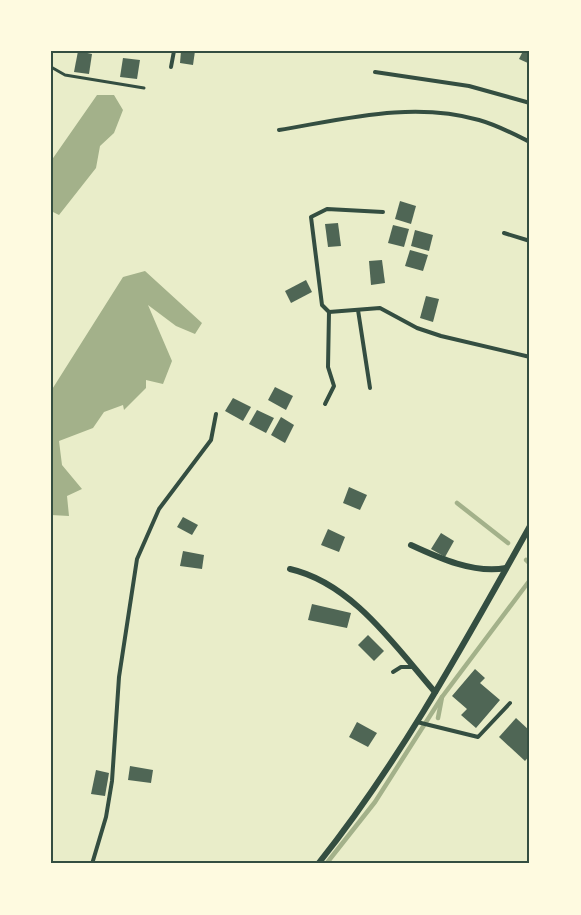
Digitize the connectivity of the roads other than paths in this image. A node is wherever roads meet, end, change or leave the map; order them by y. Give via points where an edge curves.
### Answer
1 (174, 51) edge
2 (171, 67) dead end
3 (375, 72) dead end
4 (530, 103) edge
5 (279, 130) dead end
6 (530, 142) edge
7 (383, 212) dead end
8 (504, 233) dead end
9 (530, 241) edge
10 (358, 310) junction
11 (328, 312) junction
12 (530, 357) edge
13 (370, 388) dead end
14 (326, 404) dead end
15 (216, 414) dead end
16 (530, 526) edge
17 (411, 545) dead end
18 (506, 568) junction
19 (290, 569) dead end
20 (413, 667) junction
21 (393, 672) dead end
22 (435, 692) junction
23 (510, 703) dead end
24 (417, 722) junction
25 (92, 864) edge
26 (318, 864) edge

1 - 2 lane
3 - 4 lane via 469,86
5 - 6 lane via 378,113 419,111 477,119
7 - 11 lane via 327,209 311,217 319,293
8 - 9 lane
10 - 11 lane
10 - 12 lane via 380,308 441,336
10 - 13 lane
11 - 14 lane via 328,367 333,386
15 - 25 lane via 211,440 159,509 137,559 120,678 112,781
16 - 18 street
17 - 18 street via 472,567
18 - 22 street
19 - 20 street via 321,579 347,597
20 - 21 lane
20 - 22 street
22 - 24 street
23 - 24 lane via 478,737
24 - 26 street

